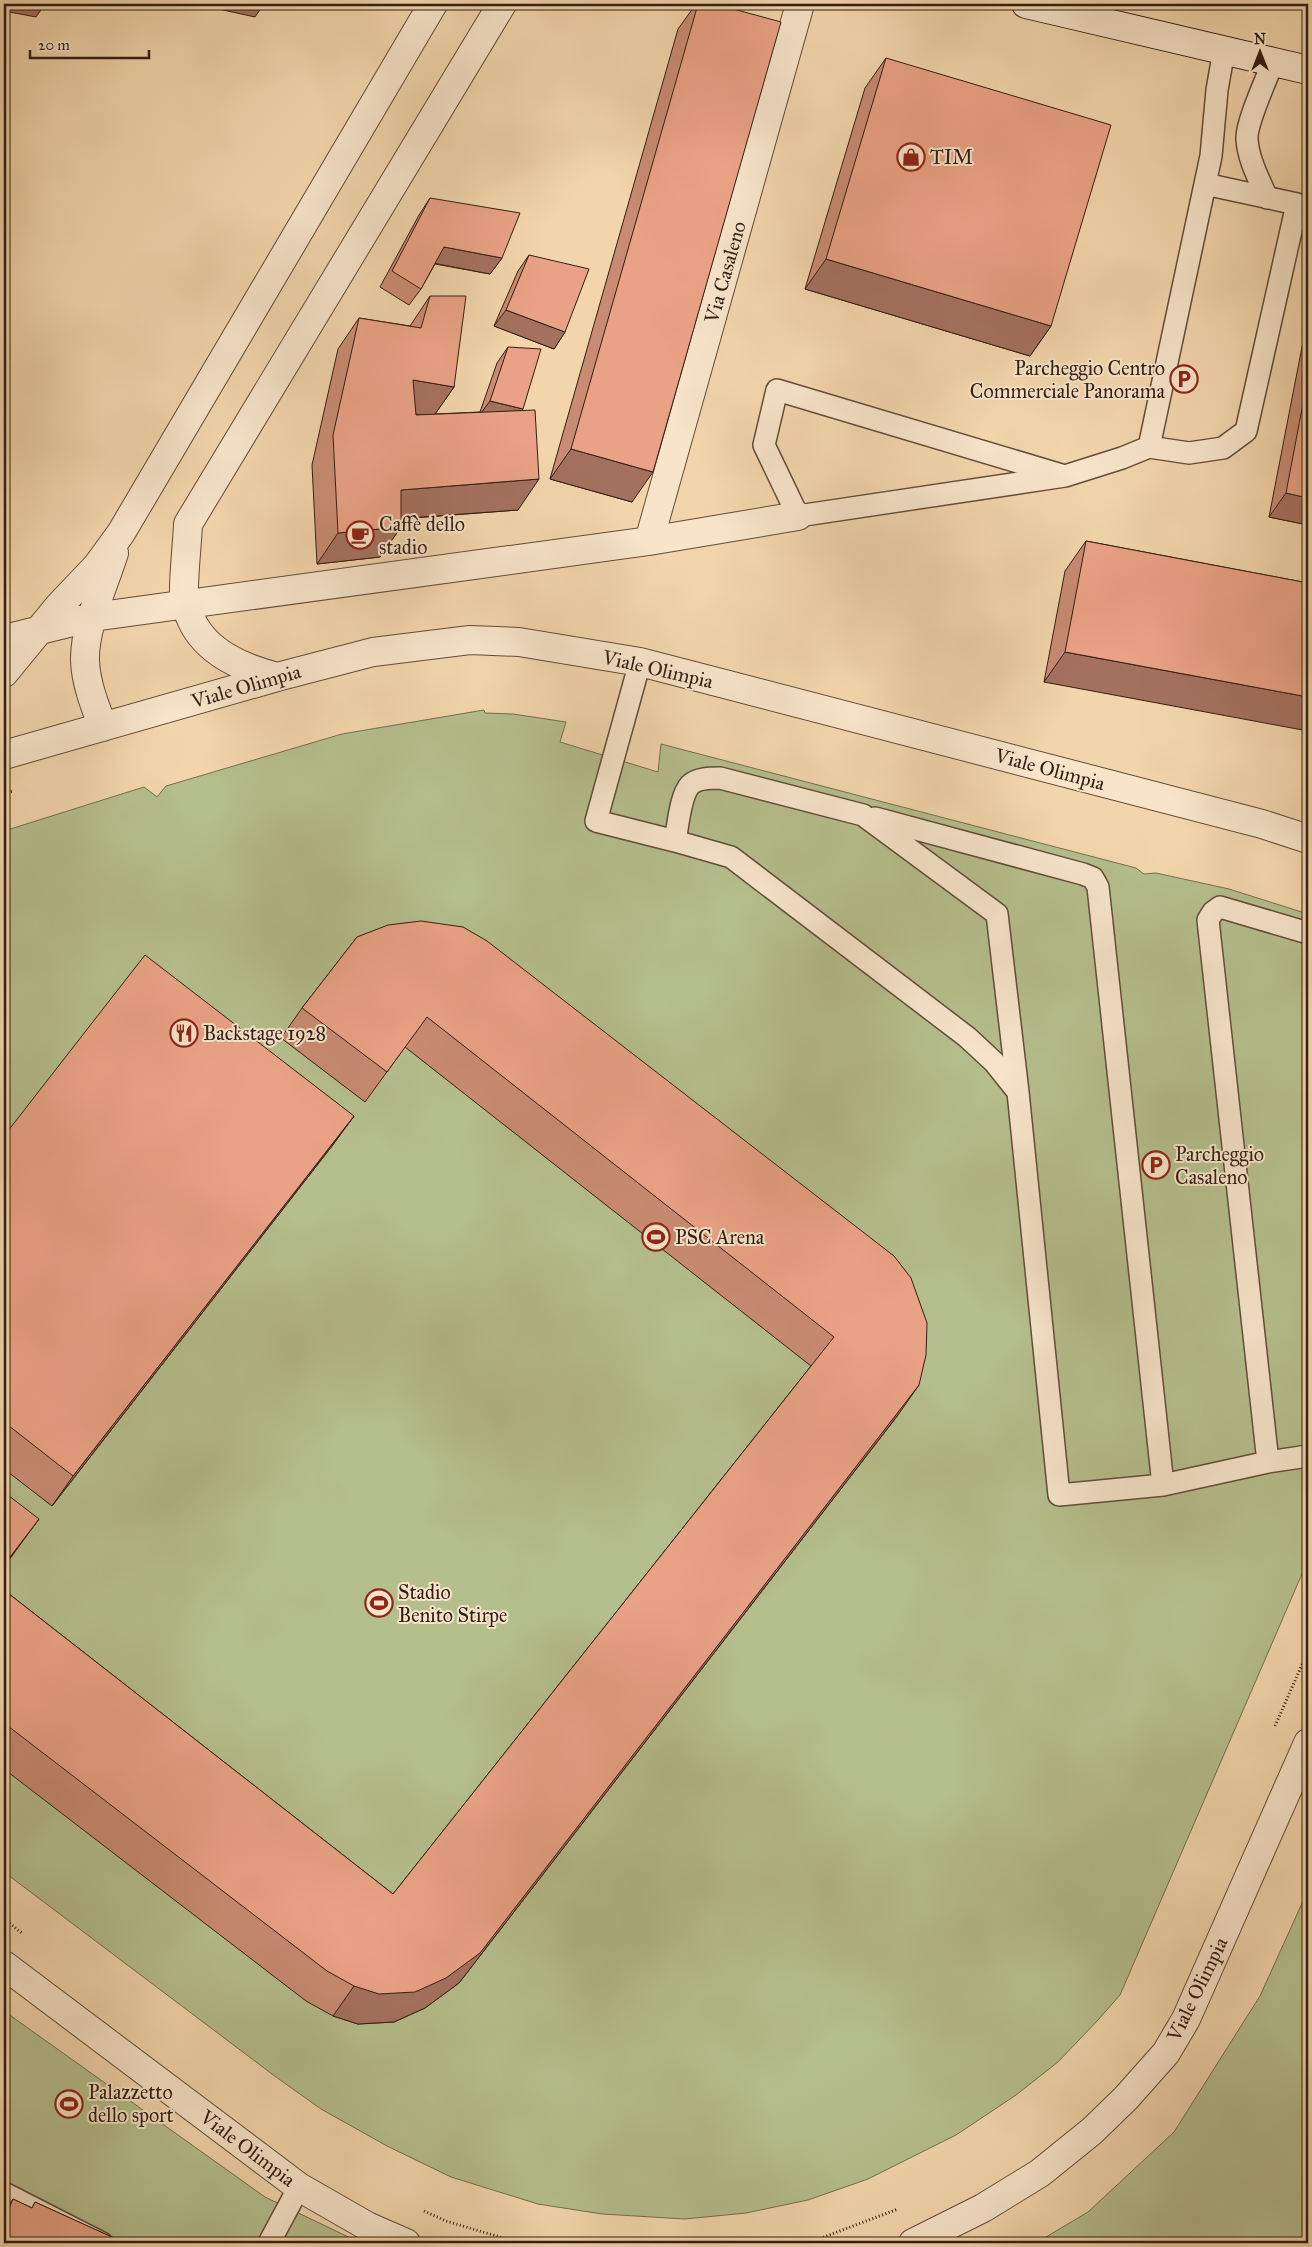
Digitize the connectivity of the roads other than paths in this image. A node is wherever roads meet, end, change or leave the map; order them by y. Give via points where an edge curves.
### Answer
1 (433, 4) edge
2 (502, 4) edge
3 (800, 4) edge
4 (1026, 4) edge
5 (1224, 50) junction
6 (1274, 62) junction
7 (1308, 70) edge
8 (1205, 184) junction
9 (1267, 198) junction
10 (1149, 447) junction
11 (1065, 476) junction
12 (798, 516) junction
13 (121, 533) junction
14 (649, 541) junction
15 (184, 603) junction
16 (93, 617) junction
17 (40, 629) junction
18 (4, 639) edge
19 (640, 662) junction
20 (4, 673) edge
21 (277, 677) junction
22 (103, 727) junction
23 (4, 755) edge
24 (863, 815) junction
25 (1308, 839) edge
26 (674, 842) junction
27 (1308, 933) edge
28 (1018, 1092) junction
29 (1308, 1456) edge
30 (1268, 1462) junction
31 (1163, 1485) junction
32 (1308, 1743) edge
33 (4, 1965) edge
34 (299, 2187) junction
35 (4, 2193) edge
36 (102, 2243) edge
37 (270, 2243) edge
38 (406, 2243) edge
39 (913, 2243) edge

1 - 13 street
2 - 15 street via 188,524
3 - 14 street, Via Casaleno
4 - 5 street
5 - 6 street
5 - 8 lane
6 - 7 street
6 - 9 lane via 1247,137 1251,158
8 - 9 lane
8 - 10 lane
9 - 10 lane via 1297,204 1246,431 1223,448 1189,453
10 - 11 lane
11 - 12 lane
11 - 12 lane via 777,390 764,445
12 - 14 street
13 - 16 street
13 - 17 street via 97,566
14 - 15 street
15 - 16 street
15 - 21 street via 195,627 227,658
16 - 17 street
16 - 22 street via 85,660 87,678
17 - 18 street
17 - 20 street
19 - 21 street, Viale Olimpia via 519,642 470,640 373,652
19 - 25 street, Viale Olimpia via 1262,824
19 - 26 lane via 596,821
21 - 22 street, Viale Olimpia
22 - 23 street, Viale Olimpia
24 - 26 lane via 720,778 705,778 691,784 684,795
24 - 28 lane via 997,914
24 - 31 lane via 1083,874 1092,878 1098,888
26 - 28 lane via 731,857 967,1037 994,1062
27 - 30 lane via 1220,907 1208,920
28 - 31 lane via 1058,1495
29 - 30 lane
30 - 31 lane
32 - 39 street, Viale Olimpia via 1186,2019 1166,2052 1092,2131 1040,2173 983,2208
33 - 34 street, Viale Olimpia
34 - 37 lane
34 - 38 street, Viale Olimpia via 367,2226
35 - 36 lane

